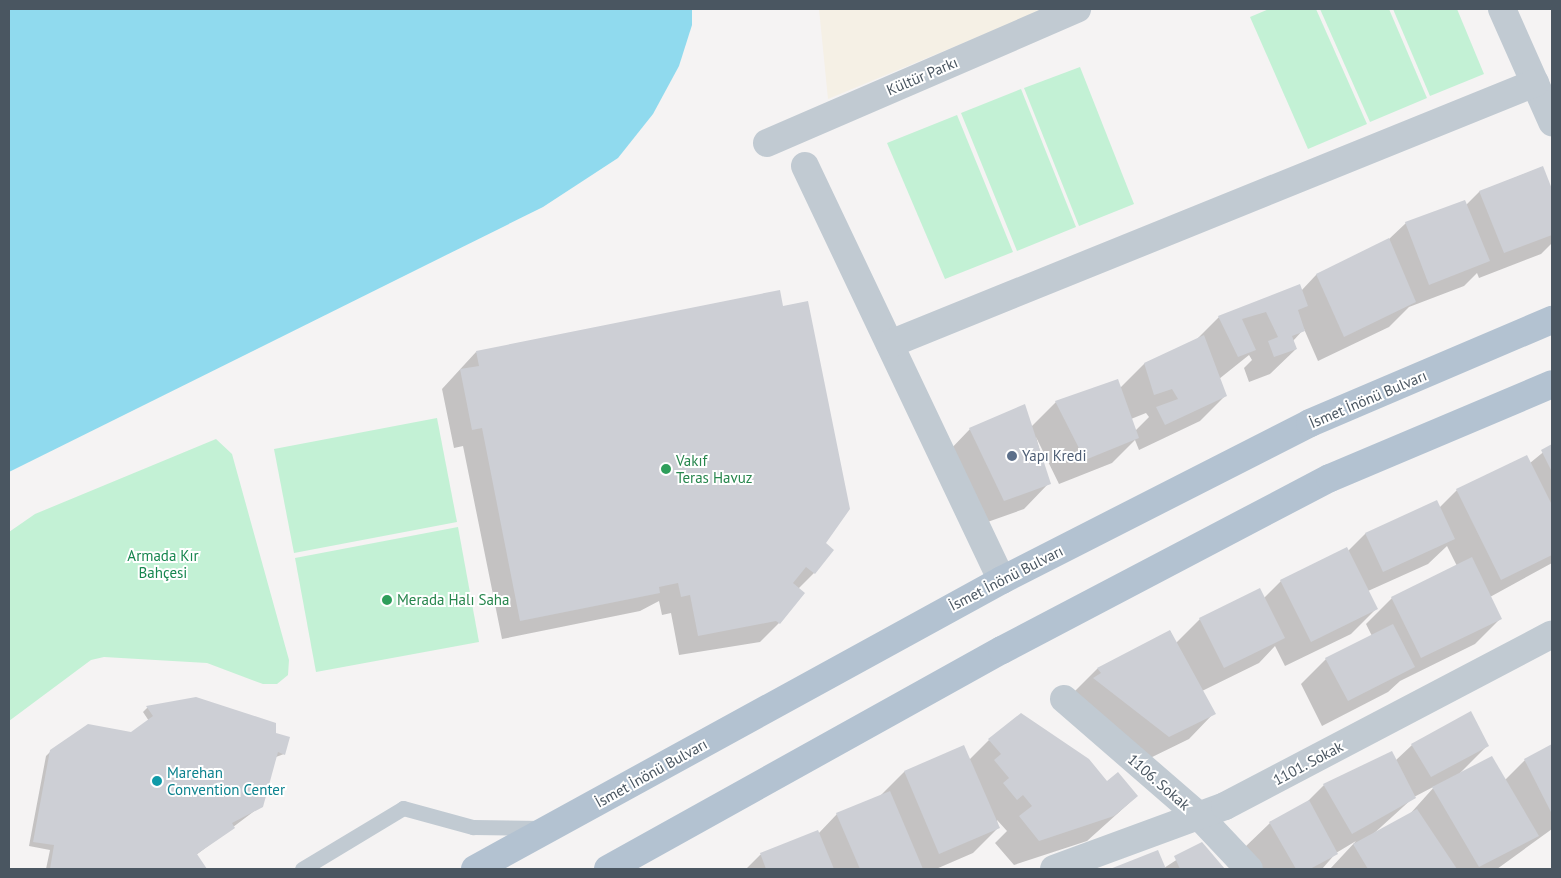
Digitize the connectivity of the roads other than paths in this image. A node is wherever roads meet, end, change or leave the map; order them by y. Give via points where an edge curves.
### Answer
1 (1076, 9) edge
2 (1502, 9) edge
3 (1535, 83) junction
4 (1552, 122) edge
5 (767, 143) dead end
6 (805, 166) dead end
7 (1552, 320) edge
8 (890, 344) junction
9 (1552, 384) edge
10 (1002, 580) junction
11 (1552, 634) edge
12 (1064, 700) dead end
13 (1198, 816) junction
14 (551, 828) junction
15 (302, 869) edge
16 (475, 869) edge
17 (608, 869) edge
18 (1054, 869) edge
19 (1249, 869) edge

1 - 5 street, Kültür Parkı
2 - 3 street
3 - 4 street
3 - 8 street
6 - 8 street
7 - 10 main road, İsmet İnönü Bulvarı via 1310,423
8 - 10 street
9 - 17 main road via 1330,478 1002,650
10 - 14 main road, İsmet İnönü Bulvarı
11 - 13 street, 1101. Sokak via 1225,806
12 - 13 street, 1106. Sokak
13 - 18 street, 1101. Sokak
13 - 19 street, 1106. Sokak
14 - 15 lane via 473,828 404,808
14 - 16 main road, İsmet İnönü Bulvarı

